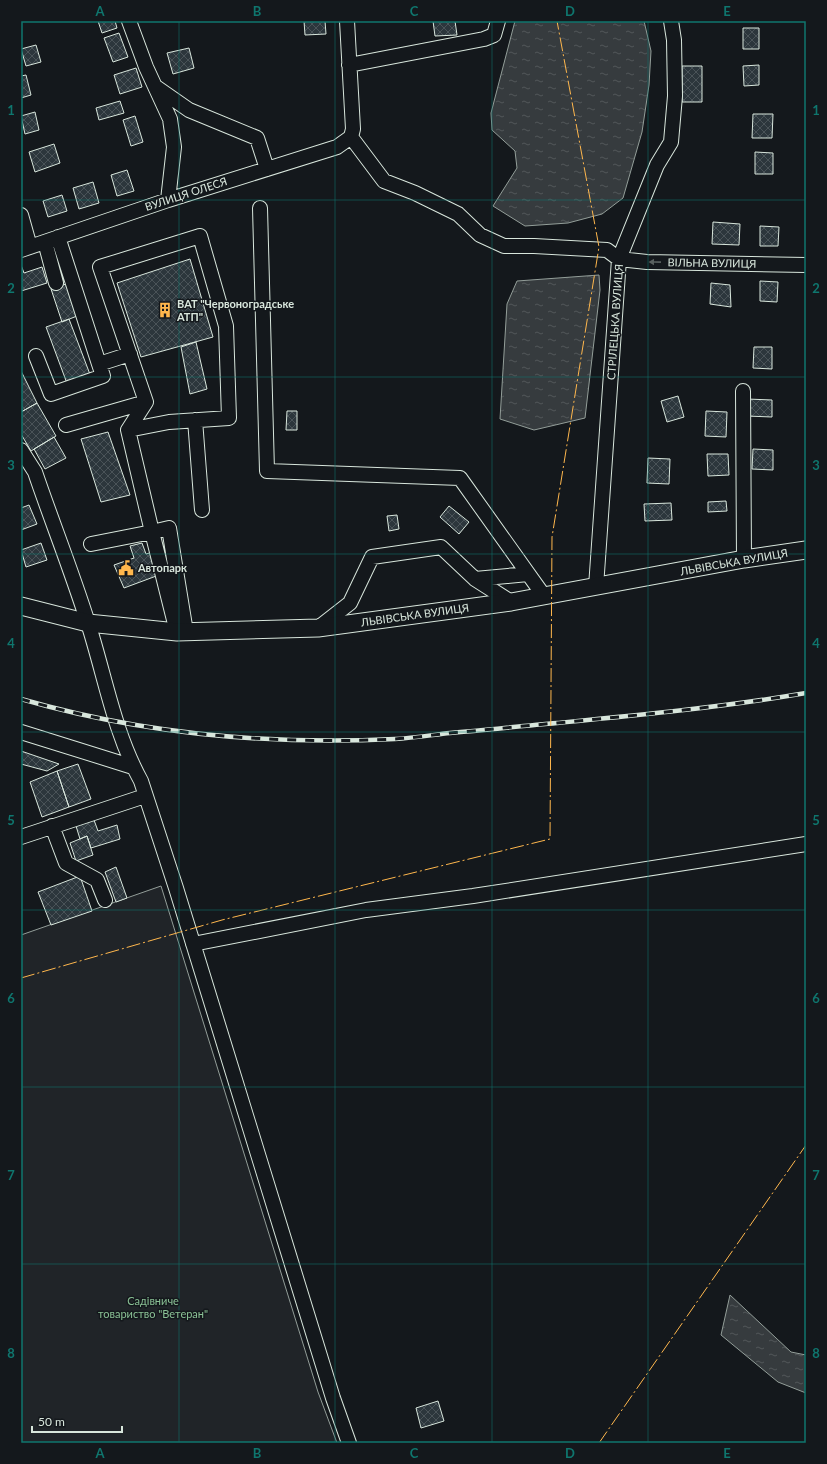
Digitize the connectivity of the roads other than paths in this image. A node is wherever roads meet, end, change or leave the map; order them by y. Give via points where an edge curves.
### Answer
1 (129, 21) edge
2 (347, 21) edge
3 (498, 21) edge
4 (671, 21) edge
5 (350, 65) junction
6 (155, 87) junction
7 (351, 138) junction
8 (267, 169) junction
9 (168, 200) junction
10 (260, 208) dead end
11 (21, 215) edge
12 (51, 239) junction
13 (25, 248) edge
14 (619, 259) junction
15 (806, 265) edge
16 (56, 283) dead end
17 (130, 354) junction
18 (36, 356) dead end
19 (99, 364) junction
20 (743, 391) dead end
21 (146, 402) junction
22 (195, 420) junction
23 (66, 425) dead end
24 (128, 430) junction
25 (21, 450) edge
26 (202, 510) dead end
27 (152, 532) junction
28 (91, 544) dead end
29 (806, 550) edge
30 (744, 559) junction
31 (528, 574) junction
32 (475, 579) junction
33 (596, 587) junction
34 (544, 596) junction
35 (510, 602) junction
36 (21, 606) edge
37 (88, 623) junction
38 (318, 628) junction
39 (181, 632) junction
40 (21, 732) edge
41 (133, 767) junction
42 (145, 796) junction
43 (52, 826) junction
44 (21, 837) edge
45 (806, 844) edge
46 (105, 900) dead end
47 (193, 944) junction
48 (349, 1443) edge

1 - 6 street
2 - 5 street
3 - 5 street via 494,34 484,39
4 - 14 street, СТРІЛЕЦЬКА ВУЛИЦЯ via 675,96 671,142 657,165
5 - 7 street via 353,129
6 - 8 street via 189,110 257,138
6 - 9 street via 170,119 174,147
7 - 8 street, ВУЛИЦЯ ОЛЕСЯ via 337,146
7 - 14 street via 384,181 458,214 480,235 504,246 607,250
8 - 9 street, ВУЛИЦЯ ОЛЕСЯ
9 - 12 street, ВУЛИЦЯ ОЛЕСЯ
10 - 31 street via 267,471 460,478
11 - 13 street
12 - 13 street, ВУЛИЦЯ ОЛЕСЯ
12 - 16 street
12 - 19 street
15 -> 14 street, ВІЛЬНА ВУЛИЦЯ via 647,262
14 - 33 street, СТРІЛЕЦЬКА ВУЛИЦЯ
17 - 19 street
17 - 21 street
17 - 22 street via 100,267 200,236 226,326 229,418
18 - 19 street via 51,394 103,376
20 - 30 street
21 - 23 street
21 - 24 street
22 - 24 street
22 - 26 street
24 - 27 street
25 - 37 street via 35,472
27 - 28 street
27 - 39 street
29 - 30 main road, ЛЬВІВСЬКА ВУЛИЦЯ
30 - 33 main road, ЛЬВІВСЬКА ВУЛИЦЯ
31 - 32 street
31 - 34 street
32 - 35 street
32 - 38 street via 441,547 372,558 350,603
33 - 34 main road, ЛЬВІВСЬКА ВУЛИЦЯ
34 - 35 main road, ЛЬВІВСЬКА ВУЛИЦЯ
35 - 38 main road, ЛЬВІВСЬКА ВУЛИЦЯ
36 - 37 main road, ЛЬВІВСЬКА ВУЛИЦЯ
37 - 39 main road, ЛЬВІВСЬКА ВУЛИЦЯ
37 - 41 street via 116,722
38 - 39 main road, ЛЬВІВСЬКА ВУЛИЦЯ
40 - 41 street
41 - 42 street via 141,781
42 - 43 street
42 - 47 street
43 - 44 street
43 - 46 street via 66,863 97,880
45 - 47 street via 473,896 366,910
47 - 48 street

